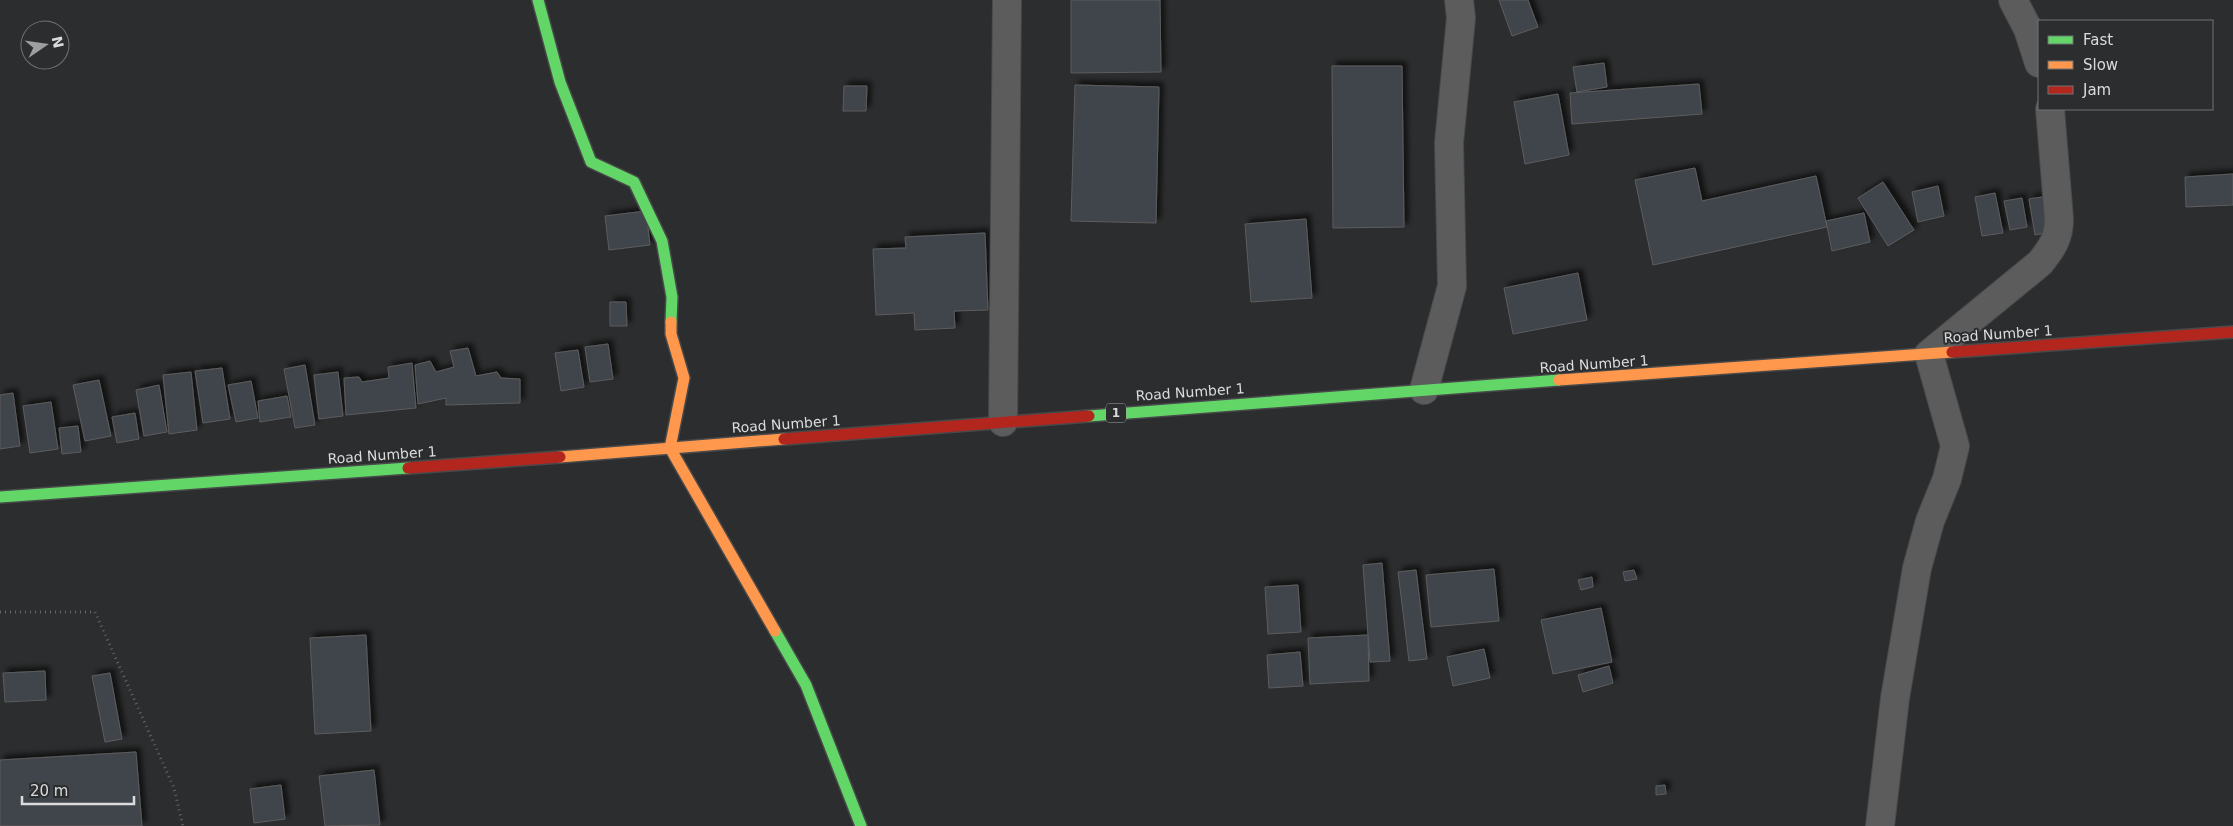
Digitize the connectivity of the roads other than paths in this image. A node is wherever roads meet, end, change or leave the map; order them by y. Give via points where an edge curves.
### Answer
1 (538, 0) edge
2 (1007, 0) edge
3 (1459, 0) edge
4 (2013, 0) edge
5 (2038, 60) edge
6 (2050, 110) edge
7 (2233, 332) edge
8 (1929, 354) junction
9 (1424, 390) junction
10 (1002, 422) junction
11 (670, 448) junction
12 (0, 497) edge
13 (861, 826) edge
14 (1880, 826) edge

1 - 11 main road via 574,126 591,162 634,182 662,241 672,297 671,334 684,378
2 - 10 street
3 - 9 street via 1461,18 1449,144 1452,286
4 - 5 street via 2028,29
6 - 8 street via 2059,218 2054,246 2040,263
7 - 8 main road, Road Number 1 / 1
8 - 9 main road, Road Number 1 / 1
8 - 14 street via 1955,446 1917,568 1895,698
9 - 10 main road, Road Number 1 / 1
10 - 11 main road, Road Number 1 / 1
11 - 12 main road, Road Number 1 / 1 via 242,482
11 - 13 main road via 806,685

